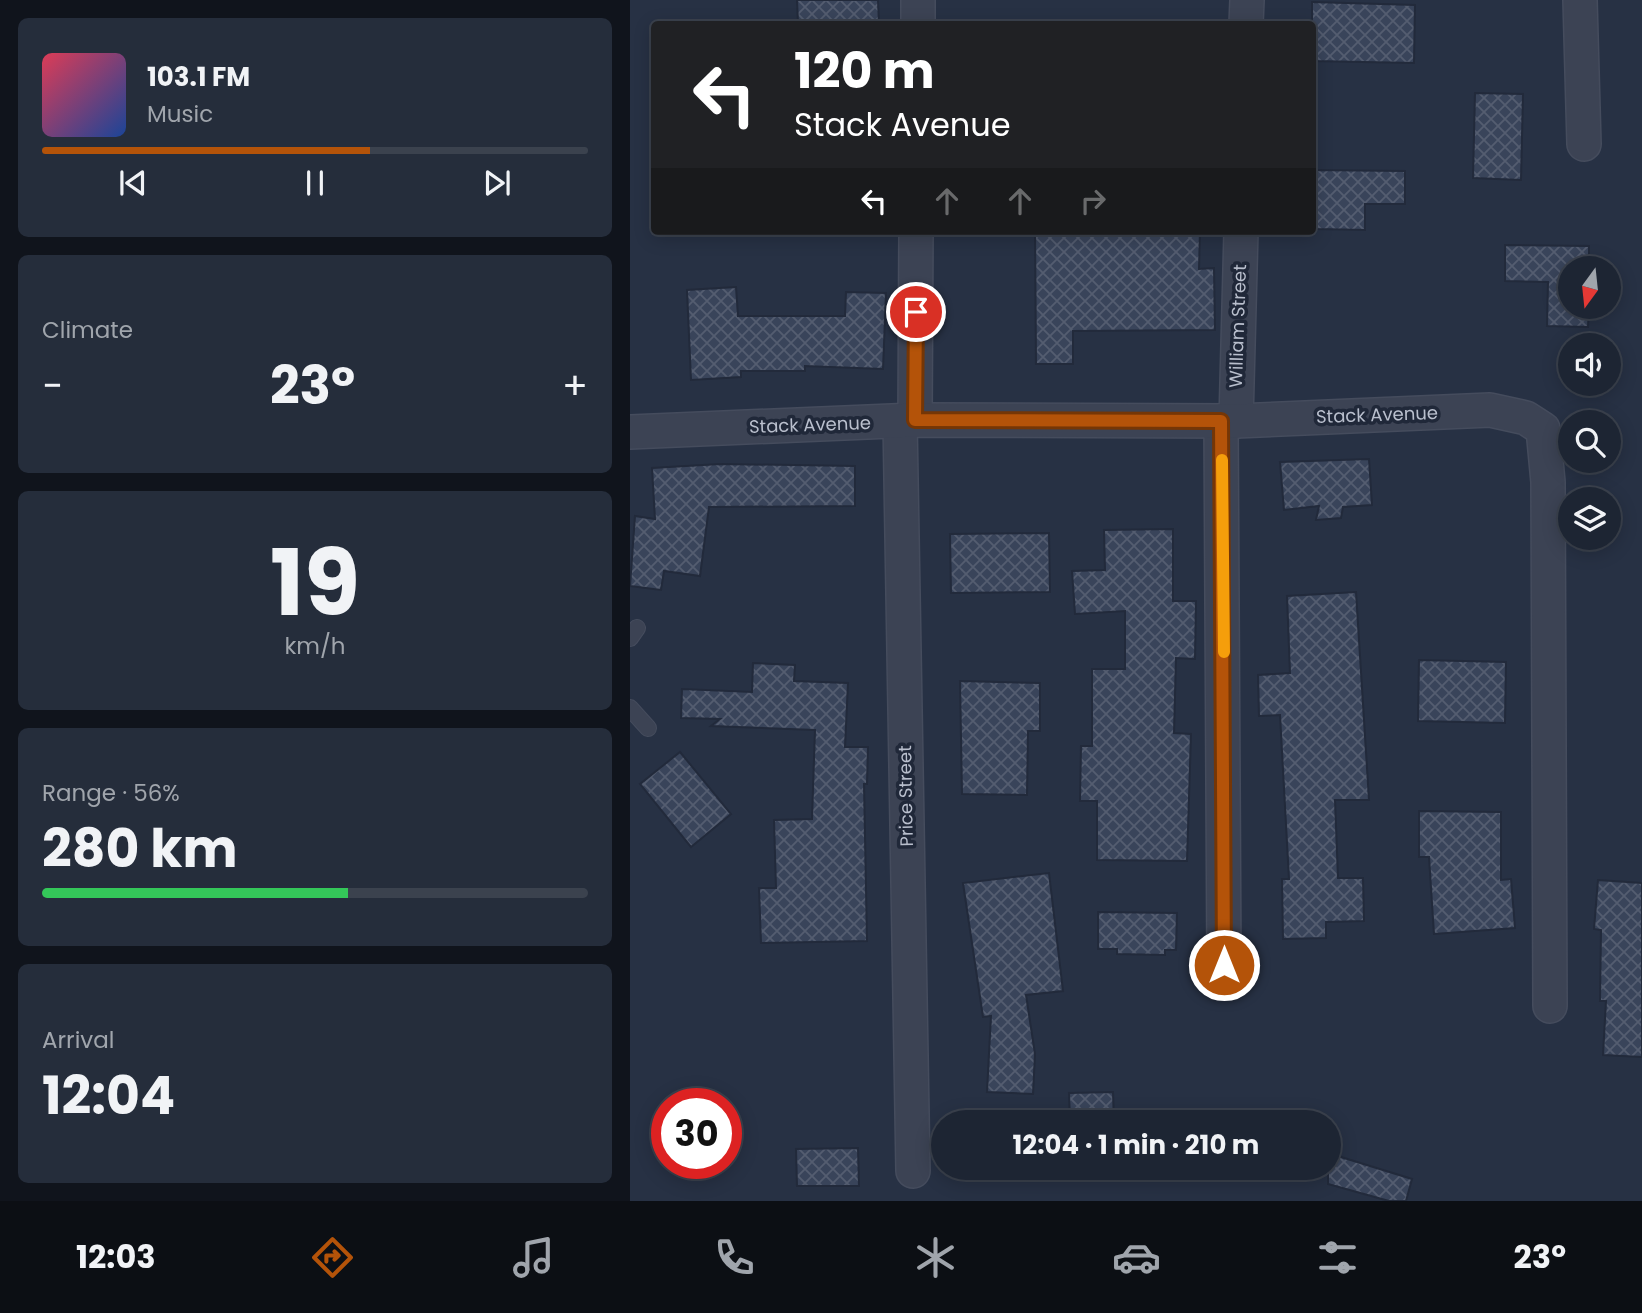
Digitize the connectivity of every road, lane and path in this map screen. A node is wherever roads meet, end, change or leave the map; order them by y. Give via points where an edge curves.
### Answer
1 (918, 0) edge
2 (1247, 0) edge
3 (1580, 0) edge
4 (918, 21) edge
5 (1247, 21) edge
6 (1584, 144) dead end
7 (916, 235) edge
8 (1241, 235) edge
9 (908, 421) junction
10 (1228, 421) junction
11 (630, 432) edge
12 (630, 708) edge
13 (648, 728) dead end
14 (1224, 965) dead end
15 (1550, 1006) dead end
16 (913, 1171) dead end

1 - 4 street
2 - 5 street
3 - 6 street
7 - 9 street, Price Street
8 - 10 street, William Street
9 - 10 street, Stack Avenue
9 - 11 street, Stack Avenue
9 - 16 street, Price Street
10 - 14 street, William Street
10 - 15 street, Stack Avenue via 1490,410 1525,418 1543,429 1548,495
12 - 13 lane

